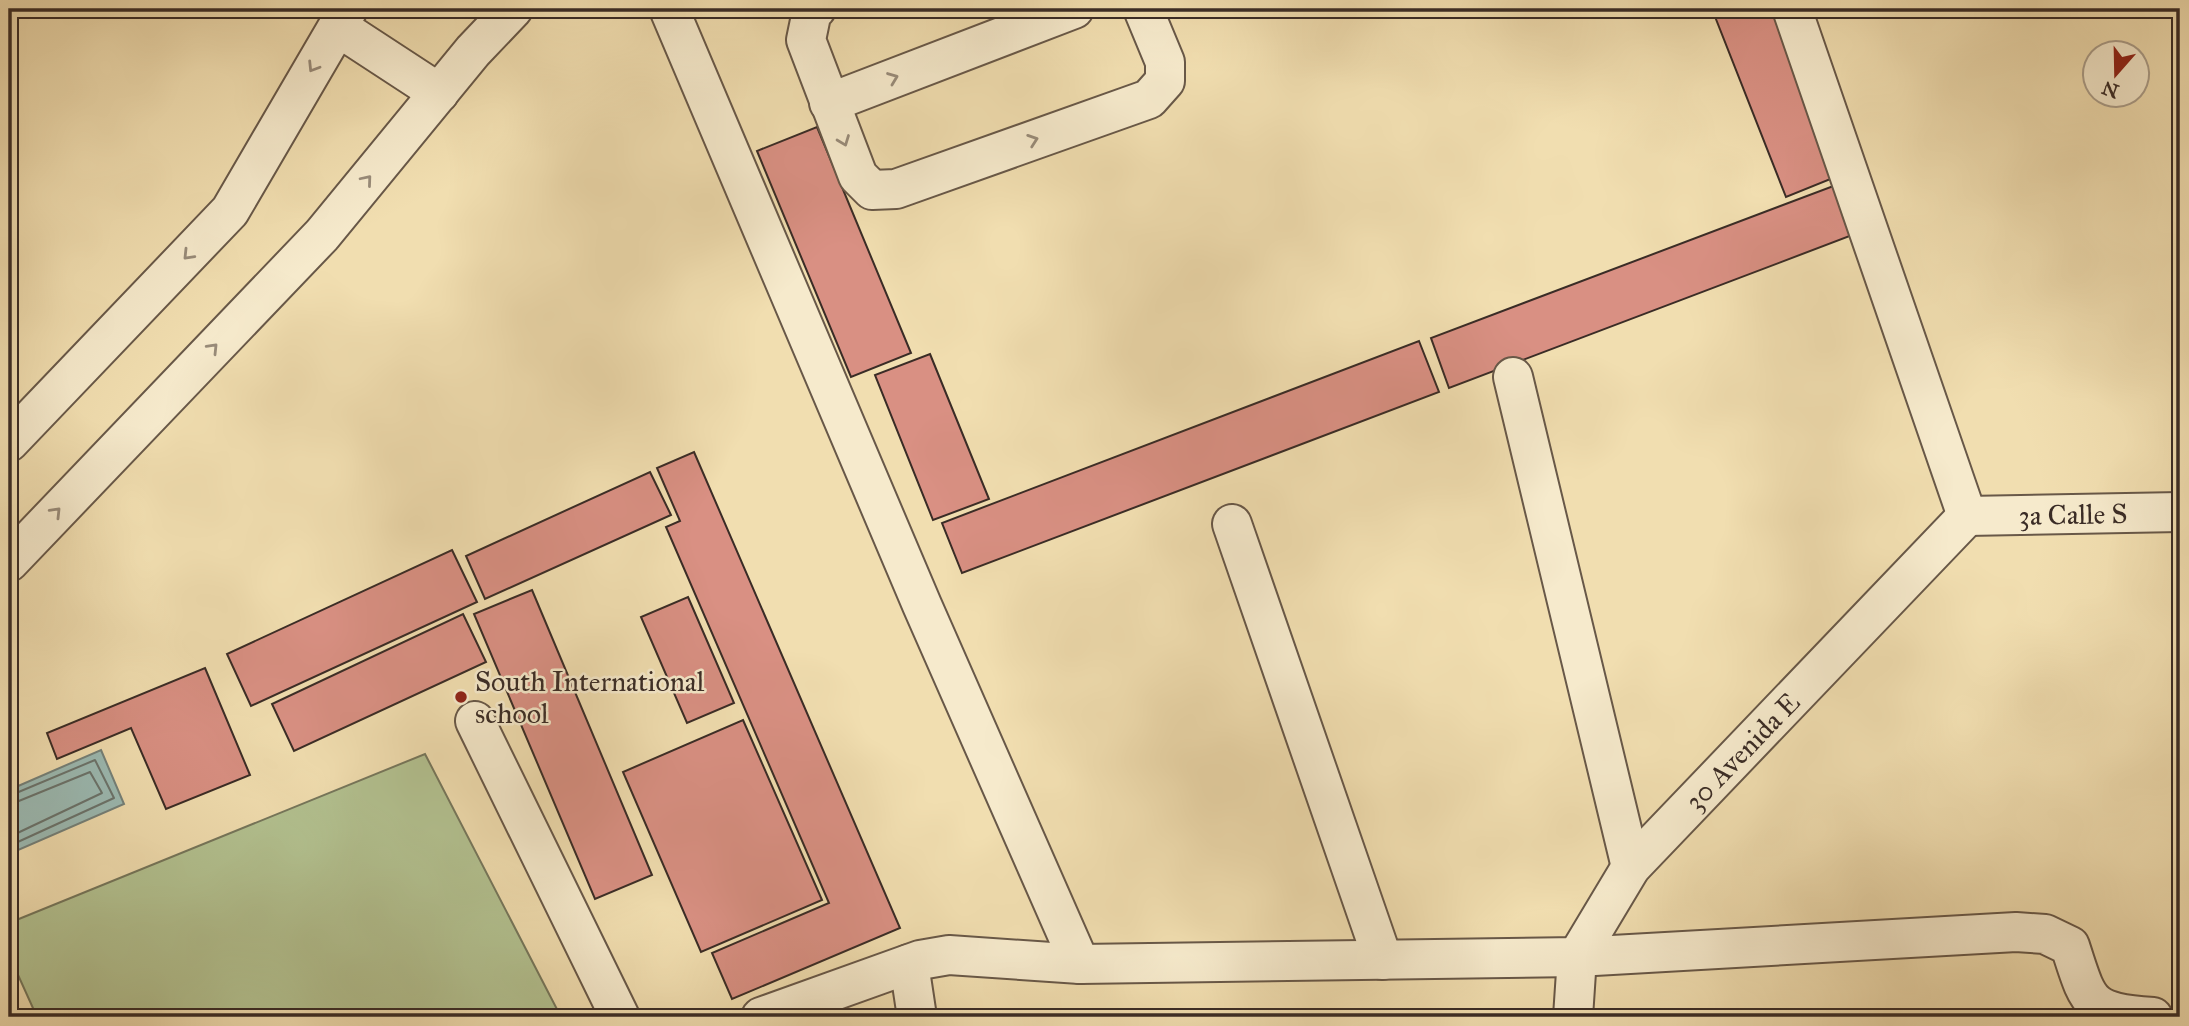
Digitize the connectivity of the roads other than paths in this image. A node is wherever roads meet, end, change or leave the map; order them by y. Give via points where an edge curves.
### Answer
1 (513, 9) edge
2 (669, 9) edge
3 (1074, 9) edge
4 (1143, 9) edge
5 (1792, 9) edge
6 (813, 10) edge
7 (343, 18) edge
8 (439, 93) junction
9 (829, 103) junction
10 (1513, 377) dead end
11 (9, 442) edge
12 (2180, 512) edge
13 (1967, 516) junction
14 (1231, 524) dead end
15 (9, 562) edge
16 (475, 721) dead end
17 (1631, 867) junction
18 (1577, 957) junction
19 (1383, 960) junction
20 (909, 964) junction
21 (1080, 964) junction
22 (620, 1017) edge
23 (761, 1017) edge
24 (917, 1017) edge
25 (1573, 1017) edge
26 (2152, 1017) edge

1 - 8 street
2 - 21 street via 922,606
9 -> 3 street
9 -> 4 street via 858,176 872,190 895,189 1149,99 1165,81 1165,61
5 - 13 street
6 - 9 street via 806,40
7 - 8 street
7 -> 11 street via 230,211
15 -> 8 street via 322,235
10 - 17 street
12 - 13 street, 3a Calle S
13 - 17 street, 30 Avenida E
14 - 19 street
16 - 22 street
17 - 18 street, 30 Avenida E
18 - 19 street
18 - 25 street, 30 Avenida E
18 - 26 street via 2045,934 2070,946 2085,993 2103,1011
19 - 21 street
20 - 21 street via 949,955
20 - 23 street
20 - 24 street

